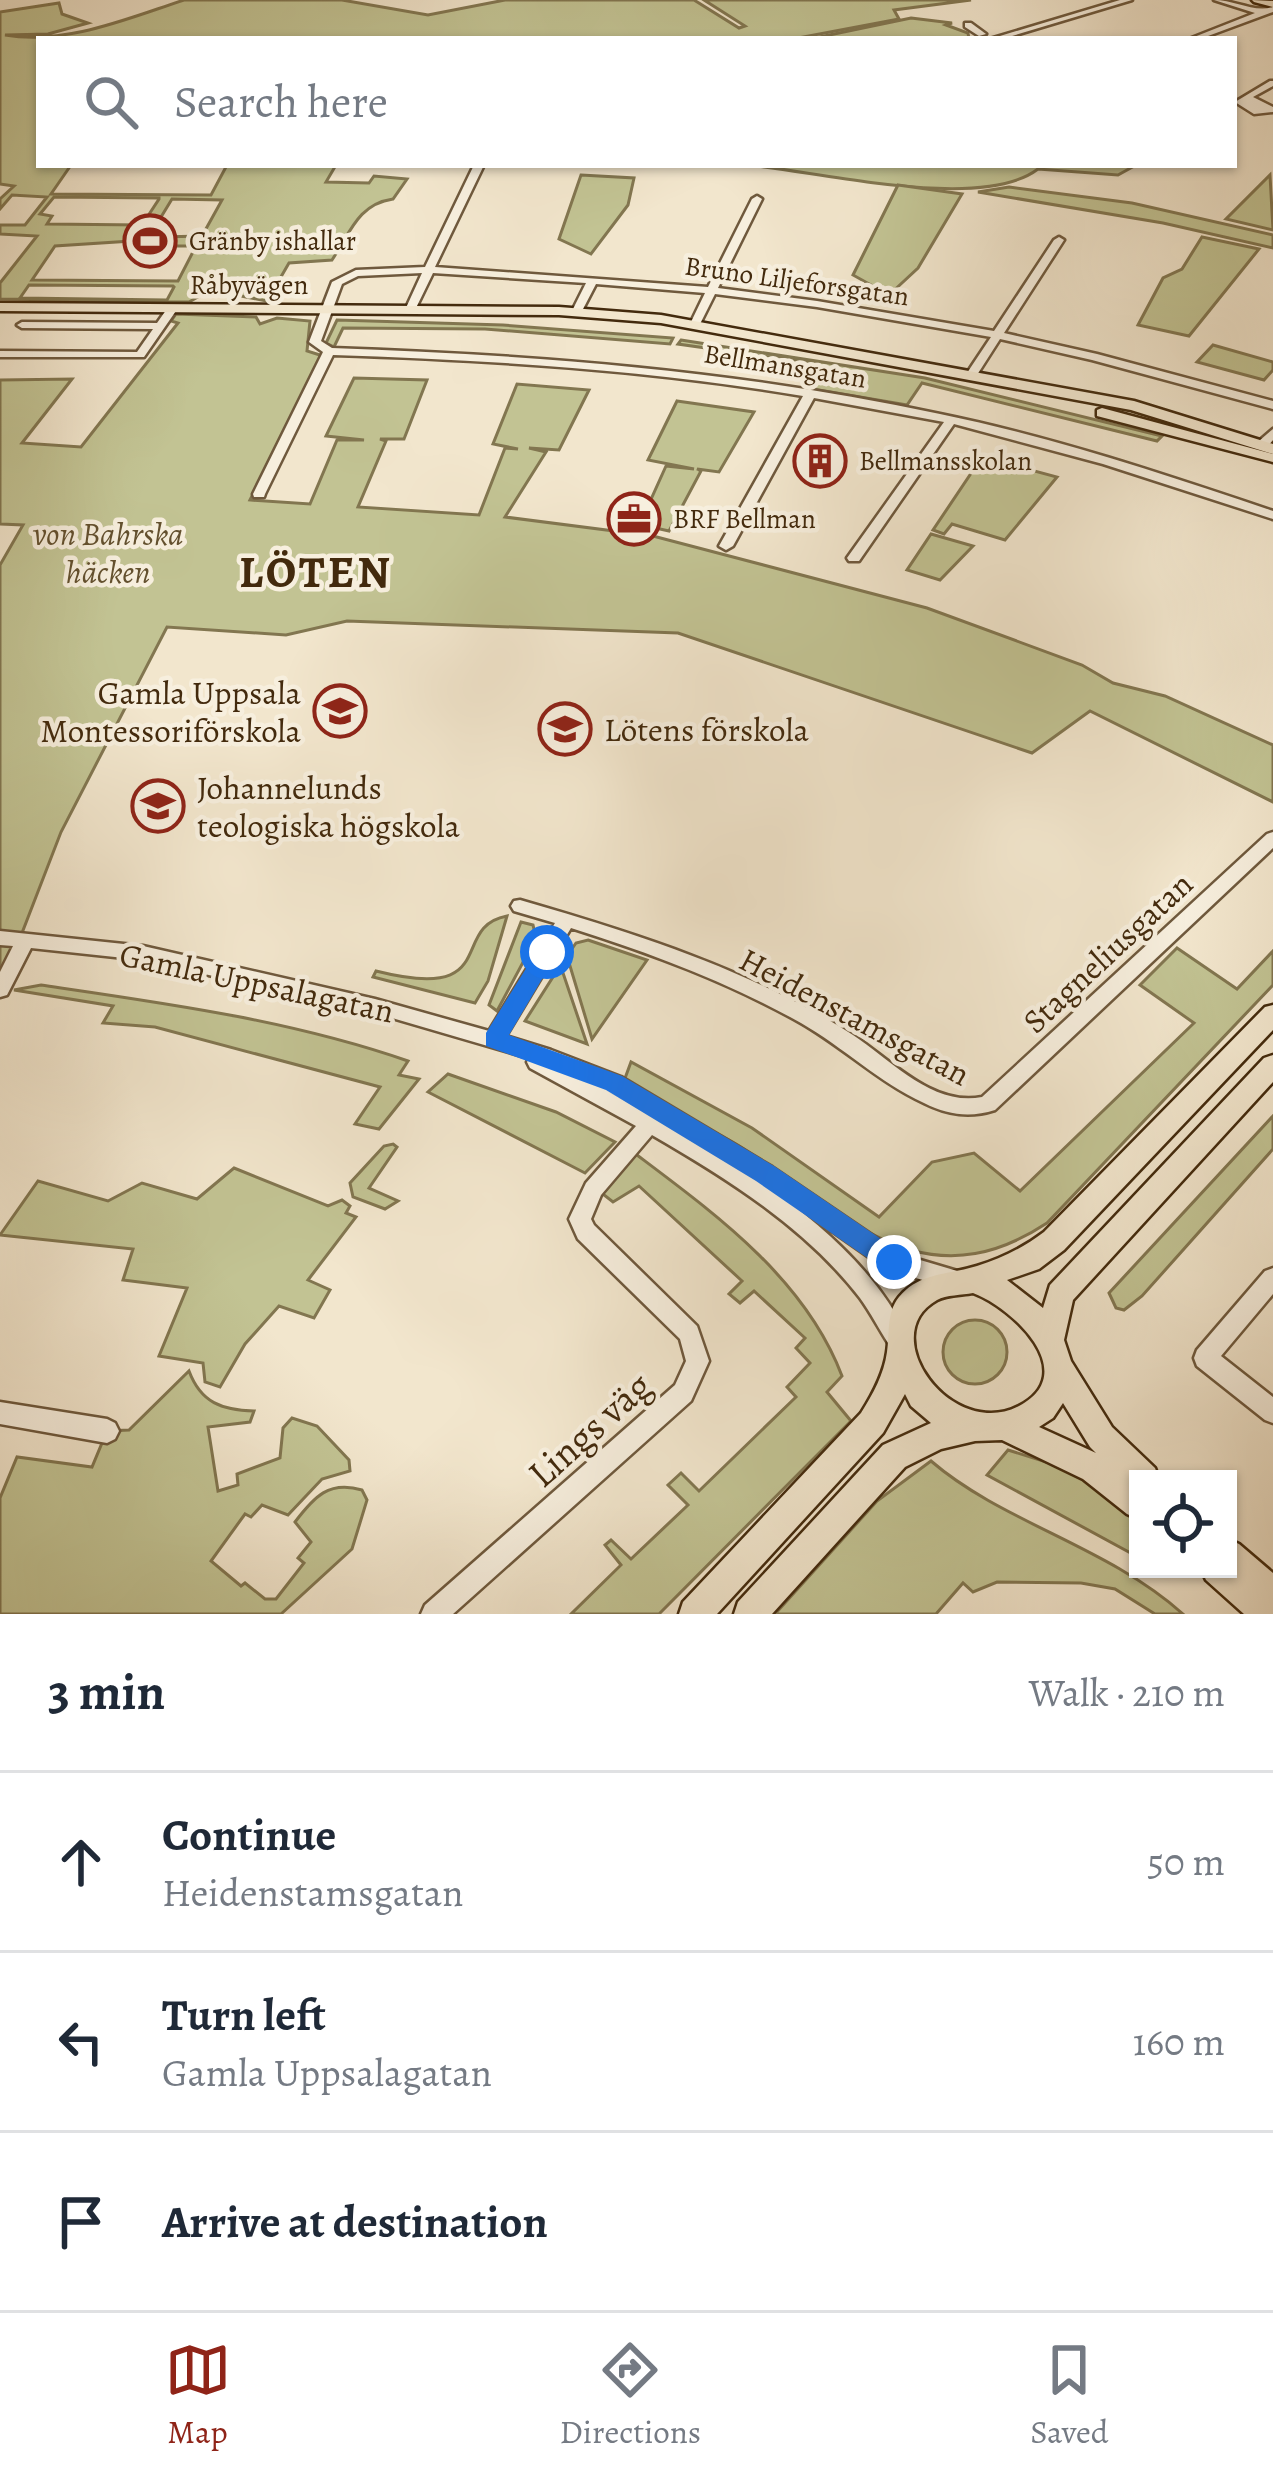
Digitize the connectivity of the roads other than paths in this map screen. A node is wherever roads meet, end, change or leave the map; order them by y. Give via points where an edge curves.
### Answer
1 (1128, 0) edge
2 (1218, 0) edge
3 (1258, 6) edge
4 (1273, 10) edge
5 (968, 25) dead end
6 (982, 36) edge
7 (1004, 36) edge
8 (1199, 36) edge
9 (1273, 83) edge
10 (1247, 97) dead end
11 (477, 168) edge
12 (757, 199) dead end
13 (1059, 240) dead end
14 (426, 272) junction
15 (591, 283) dead end
16 (712, 291) junction
17 (0, 307) edge
18 (173, 308) junction
19 (326, 309) junction
20 (578, 309) dead end
21 (410, 310) junction
22 (498, 313) junction
23 (695, 324) junction
24 (22, 325) dead end
25 (160, 326) junction
26 (994, 336) junction
27 (769, 339) junction
28 (329, 351) junction
29 (0, 354) edge
30 (971, 376) junction
31 (811, 393) junction
32 (1273, 405) edge
33 (951, 420) junction
34 (1270, 446) edge
35 (259, 494) dead end
36 (1273, 514) edge
37 (726, 546) dead end
38 (854, 558) dead end
39 (1273, 838) edge
40 (520, 906) dead end
41 (567, 919) junction
42 (0, 938) edge
43 (26, 941) junction
44 (0, 990) edge
45 (1273, 1014) edge
46 (502, 1042) junction
47 (1273, 1065) edge
48 (980, 1108) joint
49 (655, 1117) junction
50 (1273, 1278) edge
51 (965, 1280) junction
52 (899, 1348) junction
53 (1054, 1352) junction
54 (1273, 1412) edge
55 (0, 1413) edge
56 (991, 1426) junction
57 (107, 1430) dead end
58 (1135, 1470) edge
59 (1129, 1496) edge
60 (1237, 1564) edge
61 (1227, 1578) edge
62 (1273, 1595) edge
63 (434, 1614) edge
64 (695, 1614) edge
65 (750, 1614) edge
66 (1269, 1614) edge

1 - 7 street
2 - 3 street
3 - 4 main road
3 - 8 street
5 - 6 street
9 - 10 street
11 - 14 street
12 - 16 street
13 - 26 street
14 - 16 street, Bruno Liljeforsgatan
14 - 19 street, Bruno Liljeforsgatan via 349,274
14 - 21 street
15 - 20 street
16 - 23 street
16 - 26 street, Bruno Liljeforsgatan
17 - 18 main road, Råbyvägen
18 - 19 main road, Råbyvägen
18 - 25 street
19 - 21 main road, Råbyvägen
19 - 28 street via 314,344
21 - 22 main road, Råbyvägen
22 - 23 main road, Råbyvägen
22 - 27 main road, Råbyvägen
23 - 27 main road, Råbyvägen
24 - 25 street
25 - 29 street via 140,355
26 - 30 street
26 - 32 street, Bruno Liljeforsgatan
27 - 30 main road, Råbyvägen
28 - 31 street, Bellmansgatan via 636,368
28 - 35 street
30 - 34 main road, Råbyvägen via 1081,400 1109,415
31 - 33 street, Bellmansgatan
31 - 37 street
33 - 36 street, Bellmansgatan
33 - 38 street
39 - 48 street, Stagneliusgatan
40 - 41 street, Heidenstamsgatan
41 - 46 street
41 - 48 street, Heidenstamsgatan via 774,1002 956,1110
42 - 43 street, Gamla Uppsalagatan
43 - 44 street
43 - 46 street, Gamla Uppsalagatan via 143,953
45 - 51 main road via 1054,1240 1029,1260
46 - 49 street, Gamla Uppsalagatan
47 - 53 main road via 1060,1294
49 - 51 street, Gamla Uppsalagatan via 765,1173 894,1262
49 - 52 street, Gamla Uppsalagatan via 814,1236 870,1289
49 - 63 street, Lings väg via 593,1189 581,1222 689,1333 698,1351 694,1376 638,1436
50 - 54 street via 1205,1358
51 - 52 main road via 922,1293 901,1322
51 - 53 main road via 1020,1299
52 - 56 main road via 909,1382 927,1403
52 - 64 main road via 890,1394 872,1423
53 - 56 main road via 1046,1400 1029,1417
53 - 58 main road via 1101,1437
55 - 57 street
56 - 59 main road via 1094,1468
56 - 65 main road via 938,1435 894,1456
60 - 62 main road
61 - 66 main road

